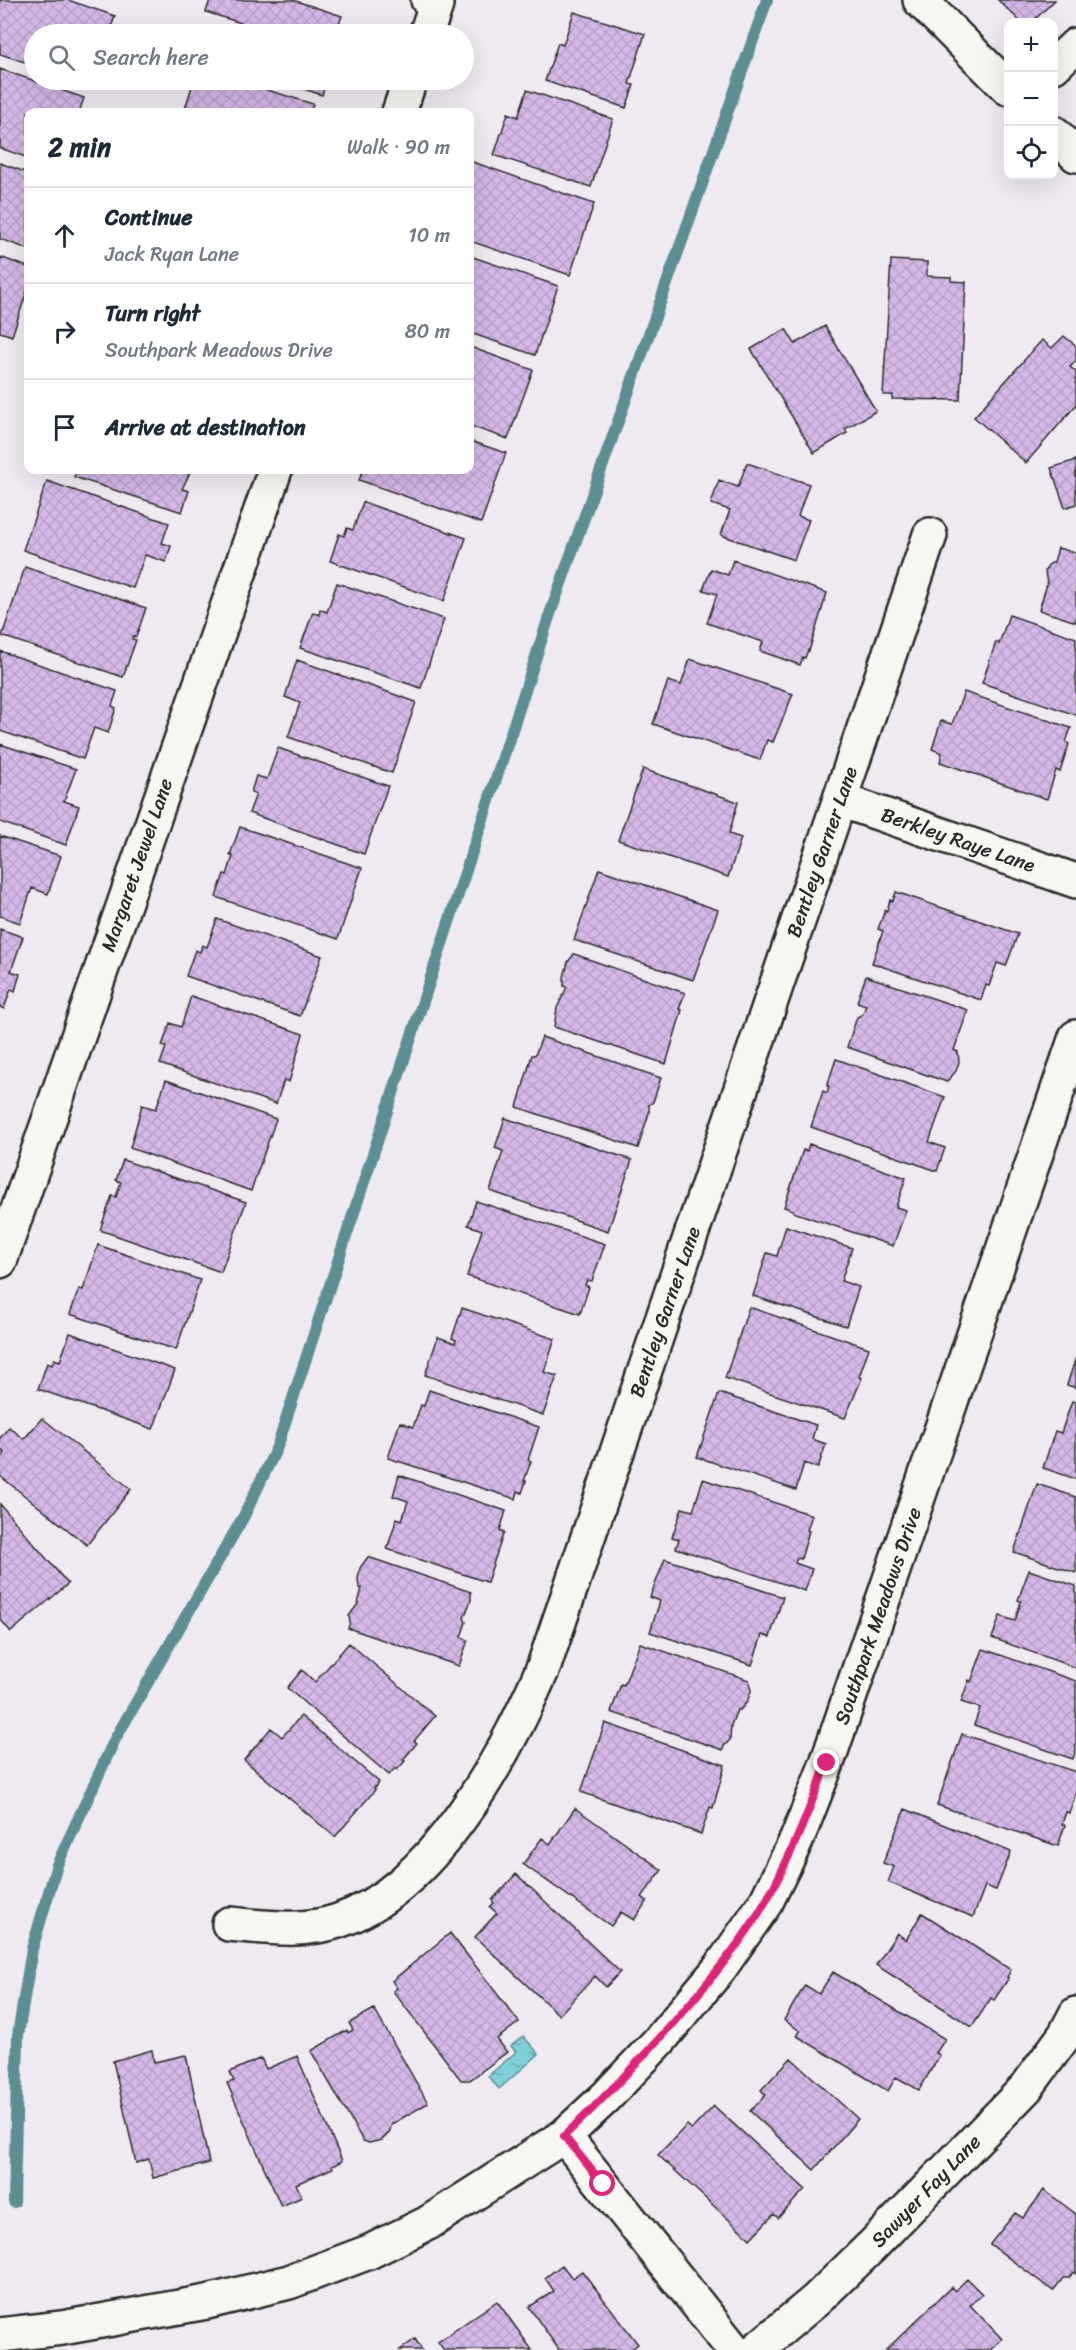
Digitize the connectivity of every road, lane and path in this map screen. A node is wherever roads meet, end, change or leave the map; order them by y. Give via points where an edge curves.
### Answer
1 (428, 0) edge
2 (920, 0) edge
3 (429, 24) edge
4 (1076, 45) edge
5 (1058, 61) edge
6 (1004, 84) edge
7 (407, 90) edge
8 (400, 108) edge
9 (1058, 138) edge
10 (1076, 155) edge
11 (274, 474) edge
12 (930, 535) dead end
13 (840, 800) junction
14 (1076, 881) edge
15 (1076, 1037) edge
16 (0, 1261) edge
17 (229, 1924) dead end
18 (1076, 2014) edge
19 (564, 2136) junction
20 (0, 2335) edge
21 (734, 2350) edge
22 (756, 2350) edge

1 - 3 street via 436,5
2 - 6 street
4 - 5 street
7 - 8 street
9 - 10 street
11 - 16 street, Margaret Jewel Lane
12 - 13 street, Bentley Garner Lane
13 - 14 street, Berkley Raye Lane
13 - 17 street, Bentley Garner Lane via 548,1655 522,1717 491,1773 452,1828 411,1876 375,1905 336,1922 289,1929
15 - 19 street, Southpark Meadows Drive via 827,1763 797,1839 765,1902 720,1968 659,2041
18 - 22 street, Sawyer Fay Lane via 1026,2088 840,2277
19 - 20 street, Southpark Meadows Drive via 428,2223 369,2252 289,2282 207,2302
19 - 21 street

